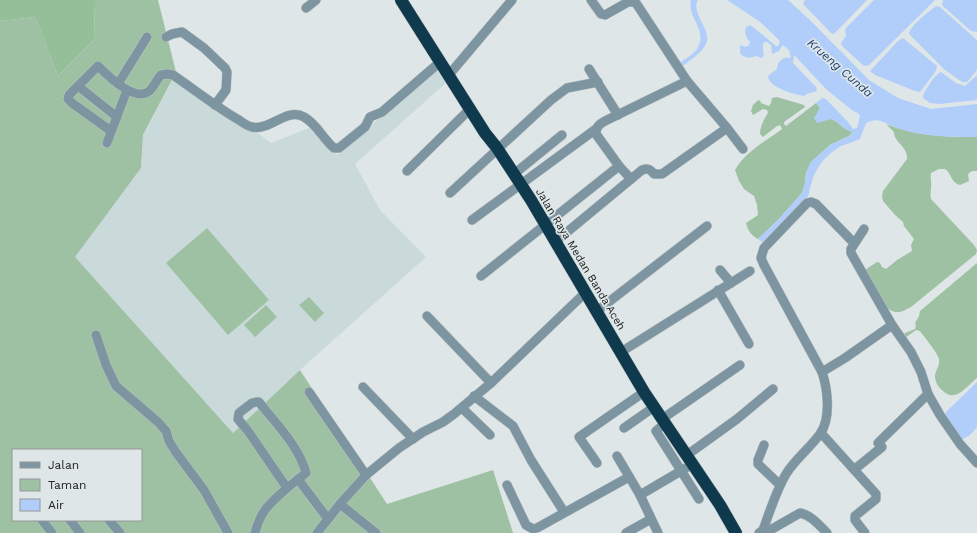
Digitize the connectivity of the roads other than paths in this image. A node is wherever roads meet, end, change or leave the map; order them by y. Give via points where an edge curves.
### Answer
1 (316, 0) edge
2 (512, 0) edge
3 (591, 0) edge
4 (404, 1) edge
5 (306, 8) dead end
6 (166, 37) dead end
7 (147, 38) dead end
8 (440, 62) junction
9 (589, 69) dead end
10 (448, 76) junction
11 (687, 81) junction
12 (598, 82) junction
13 (118, 84) junction
14 (78, 86) junction
15 (127, 90) junction
16 (215, 104) junction
17 (470, 109) junction
18 (618, 115) junction
19 (117, 117) junction
20 (727, 128) junction
21 (596, 129) junction
22 (111, 131) junction
23 (562, 135) dead end
24 (107, 143) dead end
25 (497, 148) junction
26 (743, 149) dead end
27 (618, 166) junction
28 (407, 172) dead end
29 (514, 174) junction
30 (631, 179) junction
31 (521, 185) junction
32 (450, 193) dead end
33 (472, 220) dead end
34 (545, 224) junction
35 (707, 226) dead end
36 (864, 229) dead end
37 (555, 242) junction
38 (854, 243) junction
39 (720, 270) dead end
40 (750, 271) dead end
41 (481, 276) dead end
42 (731, 282) junction
43 (718, 290) junction
44 (586, 292) junction
45 (597, 311) junction
46 (427, 316) dead end
47 (892, 325) junction
48 (96, 335) dead end
49 (749, 344) dead end
50 (621, 352) junction
51 (740, 365) dead end
52 (822, 372) junction
53 (491, 383) junction
54 (364, 387) dead end
55 (773, 389) dead end
56 (309, 392) dead end
57 (644, 392) junction
58 (928, 394) junction
59 (474, 396) junction
60 (654, 407) junction
61 (462, 408) junction
62 (664, 421) junction
63 (624, 428) dead end
64 (821, 432) junction
65 (490, 435) dead end
66 (413, 439) junction
67 (764, 445) dead end
68 (617, 456) dead end
69 (690, 460) junction
70 (597, 463) dead end
71 (977, 463) edge
72 (855, 469) junction
73 (682, 471) junction
74 (366, 475) junction
75 (629, 477) junction
76 (298, 479) junction
77 (507, 485) dead end
78 (780, 485) junction
79 (287, 488) junction
80 (640, 495) junction
81 (699, 499) dead end
82 (340, 504) junction
83 (564, 512) junction
84 (328, 519) junction
85 (650, 519) junction
86 (43, 521) edge
87 (71, 521) edge
88 (110, 521) edge
89 (761, 532) edge
90 (52, 533) edge
91 (80, 533) edge
92 (120, 533) edge
93 (228, 533) edge
94 (255, 533) edge
95 (318, 533) edge
96 (376, 533) edge
97 (626, 533) edge
98 (658, 533) edge
99 (736, 533) edge
100 (827, 533) edge
101 (865, 533) edge

1 - 5 street
2 - 10 street
3 - 11 street via 601,14 605,15 628,2 636,3
4 - 8 highway, Jalan Raya Medan Banda Aceh
6 - 16 street via 182,32 225,68 226,90
7 - 13 street
8 - 10 highway, Jalan Raya Medan Banda Aceh
8 - 16 street via 382,112 370,117 365,127 339,148 334,148 312,123 301,116 289,116 264,127 251,127
9 - 12 street
10 - 17 highway, Jalan Raya Medan Banda Aceh
11 - 18 street
11 - 20 street
12 - 18 street
12 - 25 street via 567,88 559,93
13 - 14 street via 98,66
13 - 15 street
14 - 19 street
14 - 22 street via 68,99
15 - 16 street via 143,95 150,91 161,75 167,74 173,75
15 - 19 street
17 - 25 highway, Jalan Raya Medan Banda Aceh
17 - 28 street
18 - 21 street
19 - 22 street
20 - 26 street
20 - 30 street via 662,174 654,174 646,168
21 - 27 street via 596,134
21 - 31 street
22 - 24 street
23 - 29 street
25 - 29 highway, Jalan Raya Medan Banda Aceh
25 - 32 street
27 - 30 street
27 - 34 street
29 - 31 highway, Jalan Raya Medan Banda Aceh
30 - 37 street
31 - 33 street
31 - 34 highway, Jalan Raya Medan Banda Aceh
34 - 37 highway, Jalan Raya Medan Banda Aceh
34 - 41 street
35 - 45 street
36 - 38 street
37 - 44 highway, Jalan Raya Medan Banda Aceh
38 - 47 street via 850,249 851,253
38 - 52 street via 816,204 811,202 807,203 766,245 761,254 764,266
39 - 42 street
40 - 42 street
42 - 43 street
43 - 49 street
43 - 50 street
44 - 45 highway, Jalan Raya Medan Banda Aceh
44 - 53 street
45 - 50 highway, Jalan Raya Medan Banda Aceh
46 - 53 street
47 - 52 street
47 - 58 street via 911,352
48 - 93 street via 116,386 166,431 175,451 204,490
50 - 57 highway, Jalan Raya Medan Banda Aceh
51 - 62 street
52 - 64 street via 828,407
53 - 59 street
54 - 66 street
55 - 69 street
56 - 74 street
57 - 60 highway, Jalan Raya Medan Banda Aceh
57 - 70 street via 579,437
58 - 71 street via 940,416
58 - 72 street via 878,443 882,447
59 - 61 street
59 - 83 street via 513,426
60 - 62 highway, Jalan Raya Medan Banda Aceh
60 - 63 street
61 - 65 street
61 - 66 street
62 - 69 highway, Jalan Raya Medan Banda Aceh
62 - 73 street via 656,430
64 - 72 street
64 - 78 street
66 - 74 street
67 - 78 street via 758,464
68 - 75 street
69 - 73 street
69 - 99 highway, Jalan Raya Medan Banda Aceh
72 - 101 street via 877,497 855,516 855,520
73 - 80 street
73 - 81 street
74 - 82 street
75 - 80 street
75 - 83 street
76 - 79 street
76 - 79 street via 306,473 298,452 260,402 252,403 238,413 238,419
76 - 84 street
77 - 83 street via 530,528 537,528
78 - 89 street
79 - 94 street via 263,510
80 - 85 street
82 - 84 street
82 - 96 street
84 - 95 street
85 - 97 street
85 - 98 street
86 - 90 street
87 - 91 street
88 - 92 street
89 - 100 street via 772,529 800,513 817,522

